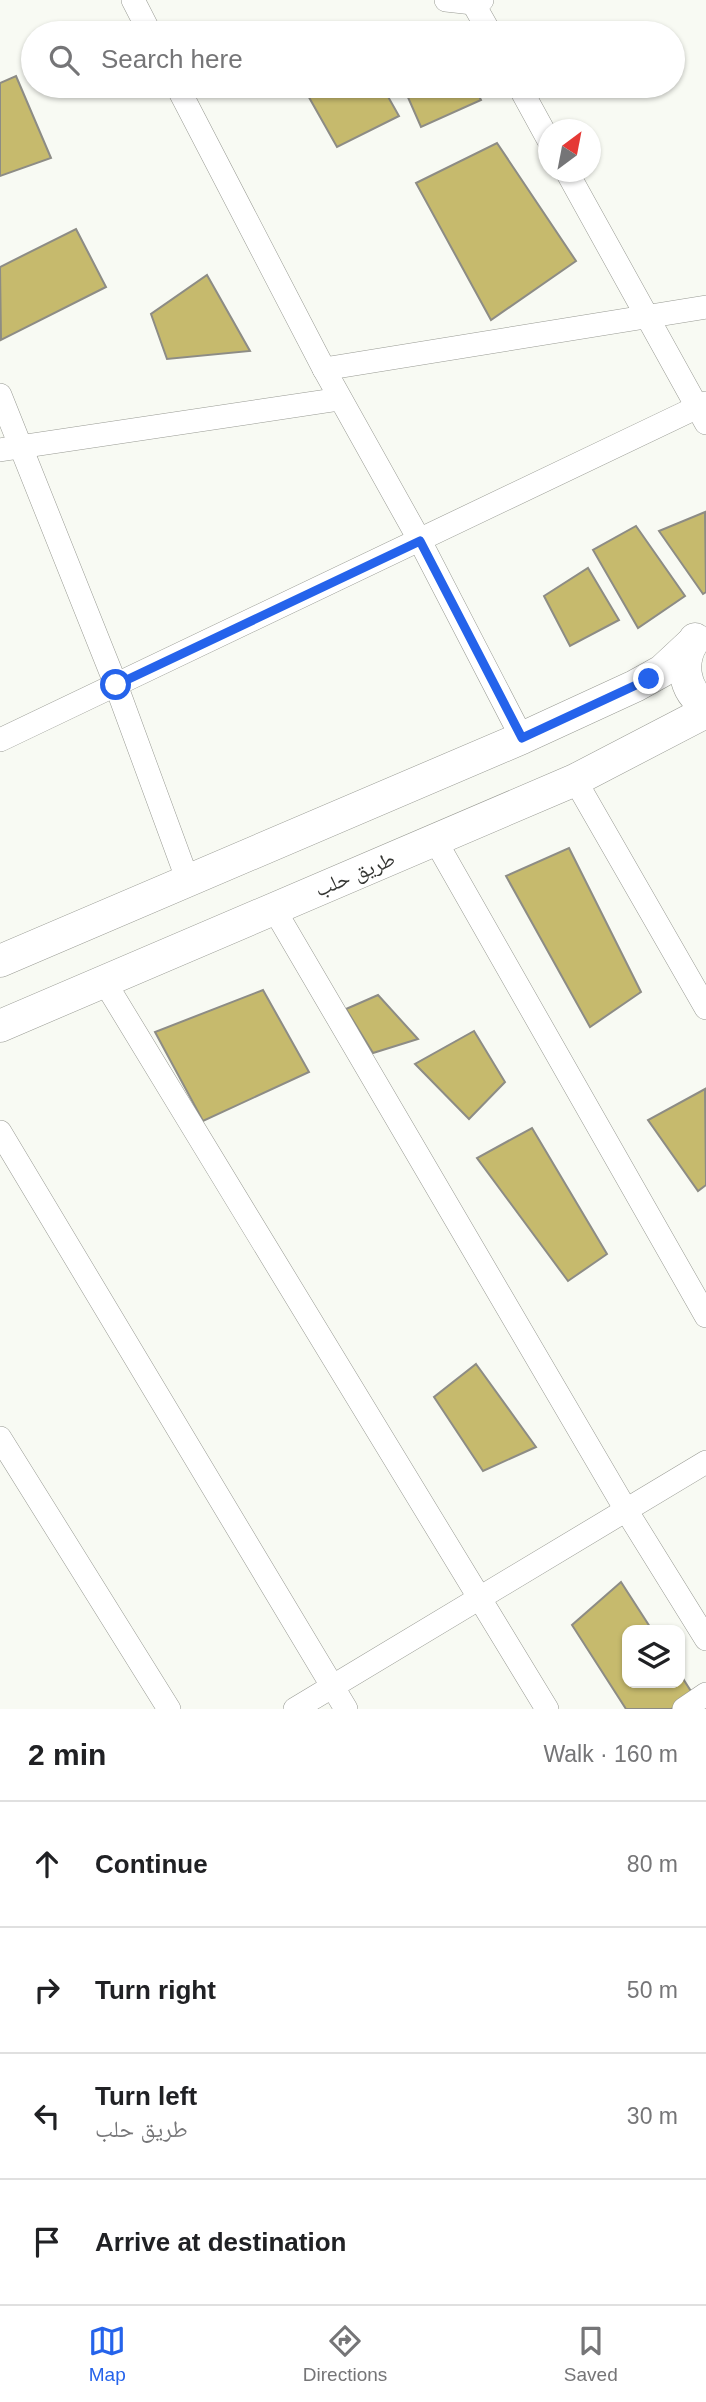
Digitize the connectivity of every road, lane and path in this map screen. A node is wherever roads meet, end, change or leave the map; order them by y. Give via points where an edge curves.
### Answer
1 (133, 0) edge
2 (446, 0) edge
3 (478, 1) edge
4 (144, 21) edge
5 (486, 21) edge
6 (183, 98) edge
7 (526, 98) edge
8 (538, 121) edge
9 (573, 182) edge
10 (706, 307) edge
11 (647, 316) junction
12 (324, 369) junction
13 (0, 395) edge
14 (341, 399) junction
15 (703, 411) edge
16 (11, 449) edge
17 (420, 541) junction
18 (698, 637) edge
19 (116, 685) junction
20 (706, 705) edge
21 (706, 712) edge
22 (522, 738) junction
23 (0, 740) edge
24 (575, 780) junction
25 (435, 840) junction
26 (188, 881) junction
27 (274, 909) junction
28 (0, 961) edge
29 (104, 981) junction
30 (706, 1009) edge
31 (0, 1026) edge
32 (0, 1132) edge
33 (706, 1316) edge
34 (0, 1438) edge
35 (706, 1462) edge
36 (626, 1510) junction
37 (479, 1598) junction
38 (706, 1639) edge
39 (332, 1687) junction
40 (706, 1695) edge
41 (169, 1709) edge
42 (295, 1709) edge
43 (346, 1709) edge
44 (547, 1709) edge
45 (684, 1709) edge

1 - 4 street
2 - 3 street
3 - 5 street
6 - 12 street
7 - 8 street
9 - 11 street
10 - 11 street
11 - 12 street
11 - 15 street
12 - 14 street
13 - 16 street
14 - 16 street
14 - 17 street
15 - 17 street
16 - 19 street
17 - 19 street
17 - 22 street
18 - 20 main road via 686,656 685,669 693,692
18 - 22 main road via 649,679
19 - 23 street
19 - 26 street
21 - 24 main road, طريق حلب
22 - 26 main road
24 - 25 main road, طريق حلب
24 - 30 street
25 - 27 main road, طريق حلب
25 - 33 street
26 - 28 main road
27 - 29 main road, طريق حلب
27 - 36 street
29 - 31 main road, طريق حلب
29 - 37 street
32 - 39 street
34 - 41 street
35 - 36 street
36 - 37 street
36 - 38 street
37 - 39 street
37 - 44 street
39 - 42 street
39 - 43 street
40 - 45 street

